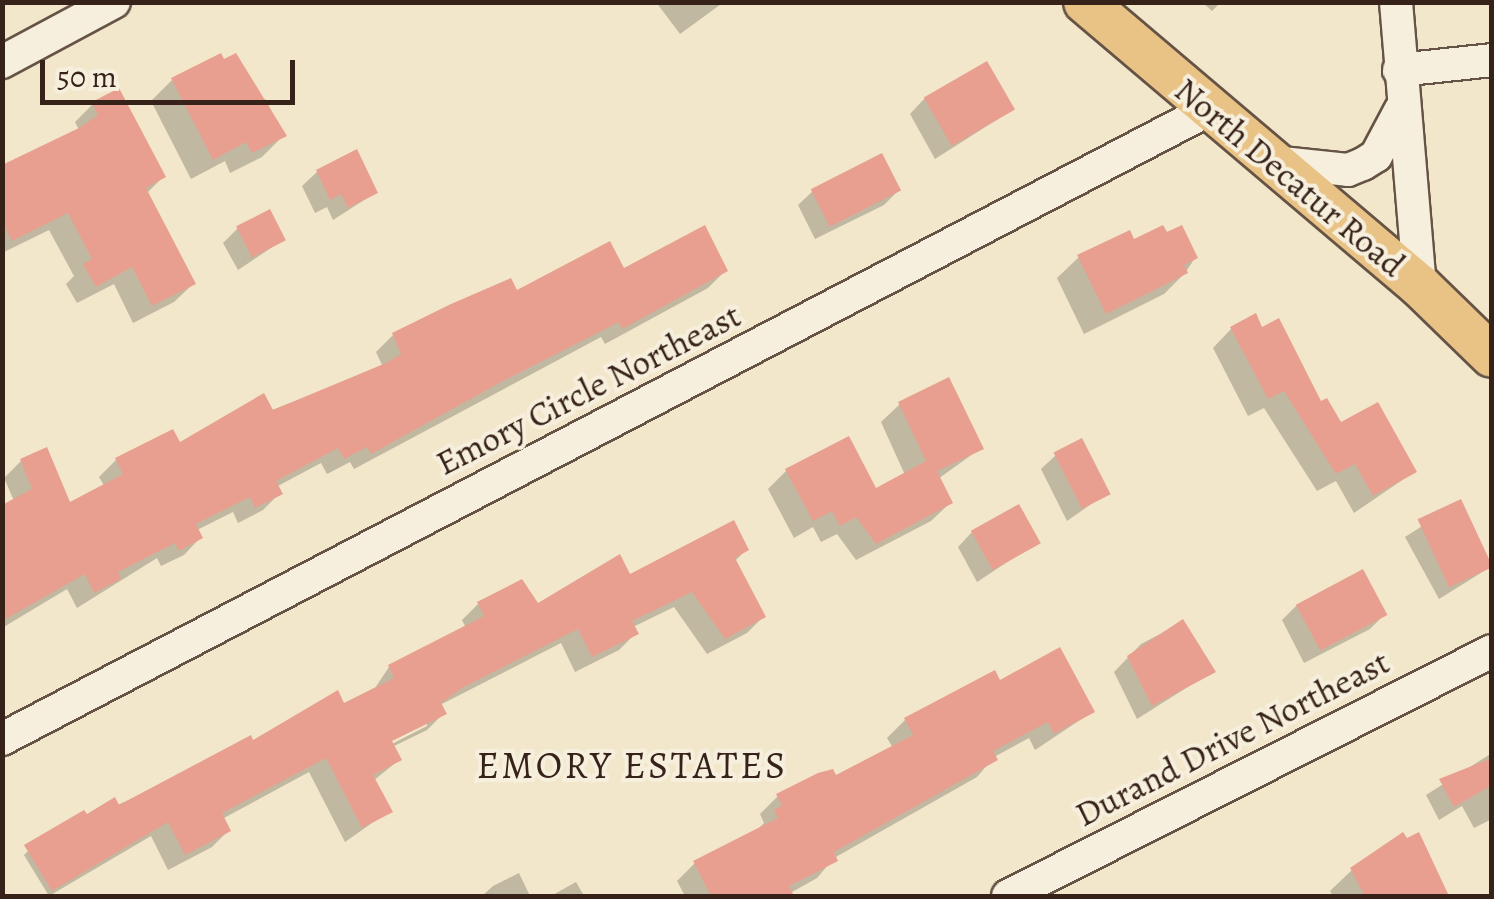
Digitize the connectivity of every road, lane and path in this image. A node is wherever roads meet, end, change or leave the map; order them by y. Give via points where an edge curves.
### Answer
1 (114, 2) edge
2 (1085, 2) edge
3 (1396, 2) edge
4 (1492, 60) edge
5 (2, 62) edge
6 (1400, 70) junction
7 (1210, 109) junction
8 (1401, 109) junction
9 (1272, 162) junction
10 (1420, 286) junction
11 (1492, 356) edge
12 (1492, 650) edge
13 (2, 740) edge
14 (1008, 896) edge

1 - 5 street
2 - 7 main road, North Decatur Road
3 - 6 street
4 - 6 street
6 - 8 street
7 - 9 main road, North Decatur Road
7 - 13 street, Emory Circle Northeast
8 - 9 street via 1376,156 1363,164 1348,170
8 - 10 street
9 - 10 main road, North Decatur Road
10 - 11 main road, North Decatur Road
12 - 14 street, Durand Drive Northeast

